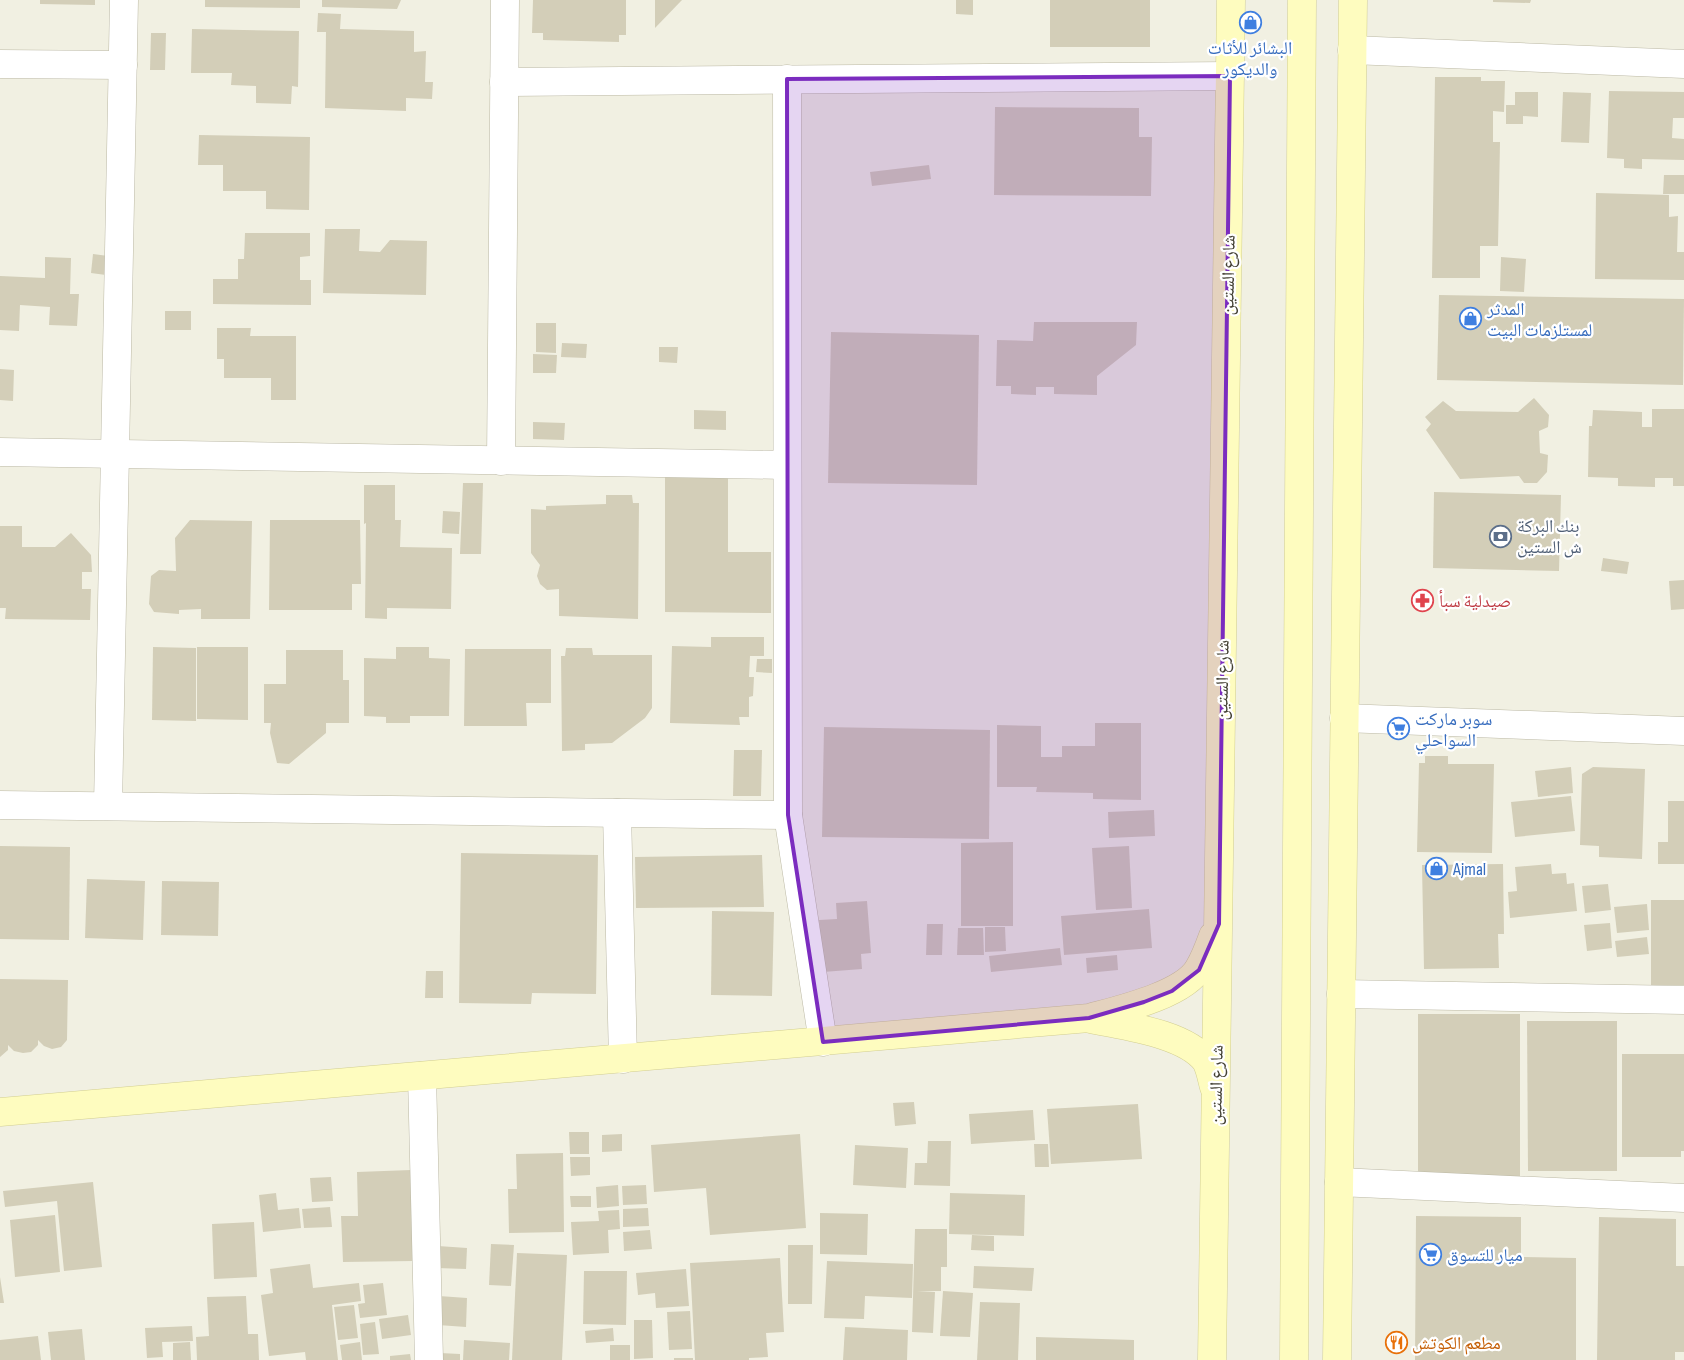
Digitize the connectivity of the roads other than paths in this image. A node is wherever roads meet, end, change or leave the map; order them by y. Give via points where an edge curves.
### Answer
1 (124, 0) edge
2 (505, 0) edge
3 (1231, 0) edge
4 (1302, 0) edge
5 (1352, 0) edge
6 (1352, 50) junction
7 (0, 64) edge
8 (1684, 64) edge
9 (123, 65) junction
10 (1230, 76) junction
11 (787, 78) junction
12 (504, 82) junction
13 (0, 452) edge
14 (115, 454) junction
15 (500, 460) junction
16 (786, 465) junction
17 (1344, 718) junction
18 (1684, 731) edge
19 (0, 805) edge
20 (108, 806) junction
21 (617, 813) junction
22 (788, 815) junction
23 (1219, 924) junction
24 (1342, 994) junction
25 (1684, 1000) edge
26 (1089, 1018) junction
27 (823, 1042) junction
28 (623, 1059) junction
29 (422, 1076) junction
30 (1216, 1096) junction
31 (0, 1112) edge
32 (1339, 1182) junction
33 (1684, 1198) edge
34 (1294, 1359) edge
35 (1337, 1359) edge
36 (429, 1360) edge
37 (1212, 1360) edge

1 - 9 street
2 - 12 street
3 - 10 street, شارع الستين
4 - 34 street
5 - 6 street
6 - 8 street
6 - 17 street
7 - 9 street
9 - 14 street
10 - 11 street
10 - 23 street, شارع الستين
11 - 12 street
11 - 16 street
12 - 15 street
13 - 14 street
14 - 15 street
14 - 20 street
15 - 16 street
16 - 22 street
17 - 18 street
17 - 24 street
19 - 20 street
20 - 21 street
21 - 22 street
21 - 28 street
22 - 27 street
23 - 26 street via 1198,970 1172,991
23 - 30 street, شارع الستين
24 - 25 street
24 - 32 street
26 - 27 street
26 - 30 street via 1145,1031 1187,1046 1206,1062
27 - 28 street
28 - 29 street
29 - 31 street
29 - 36 street
30 - 37 street, شارع الستين
32 - 33 street
32 - 35 street
34 - 35 street

